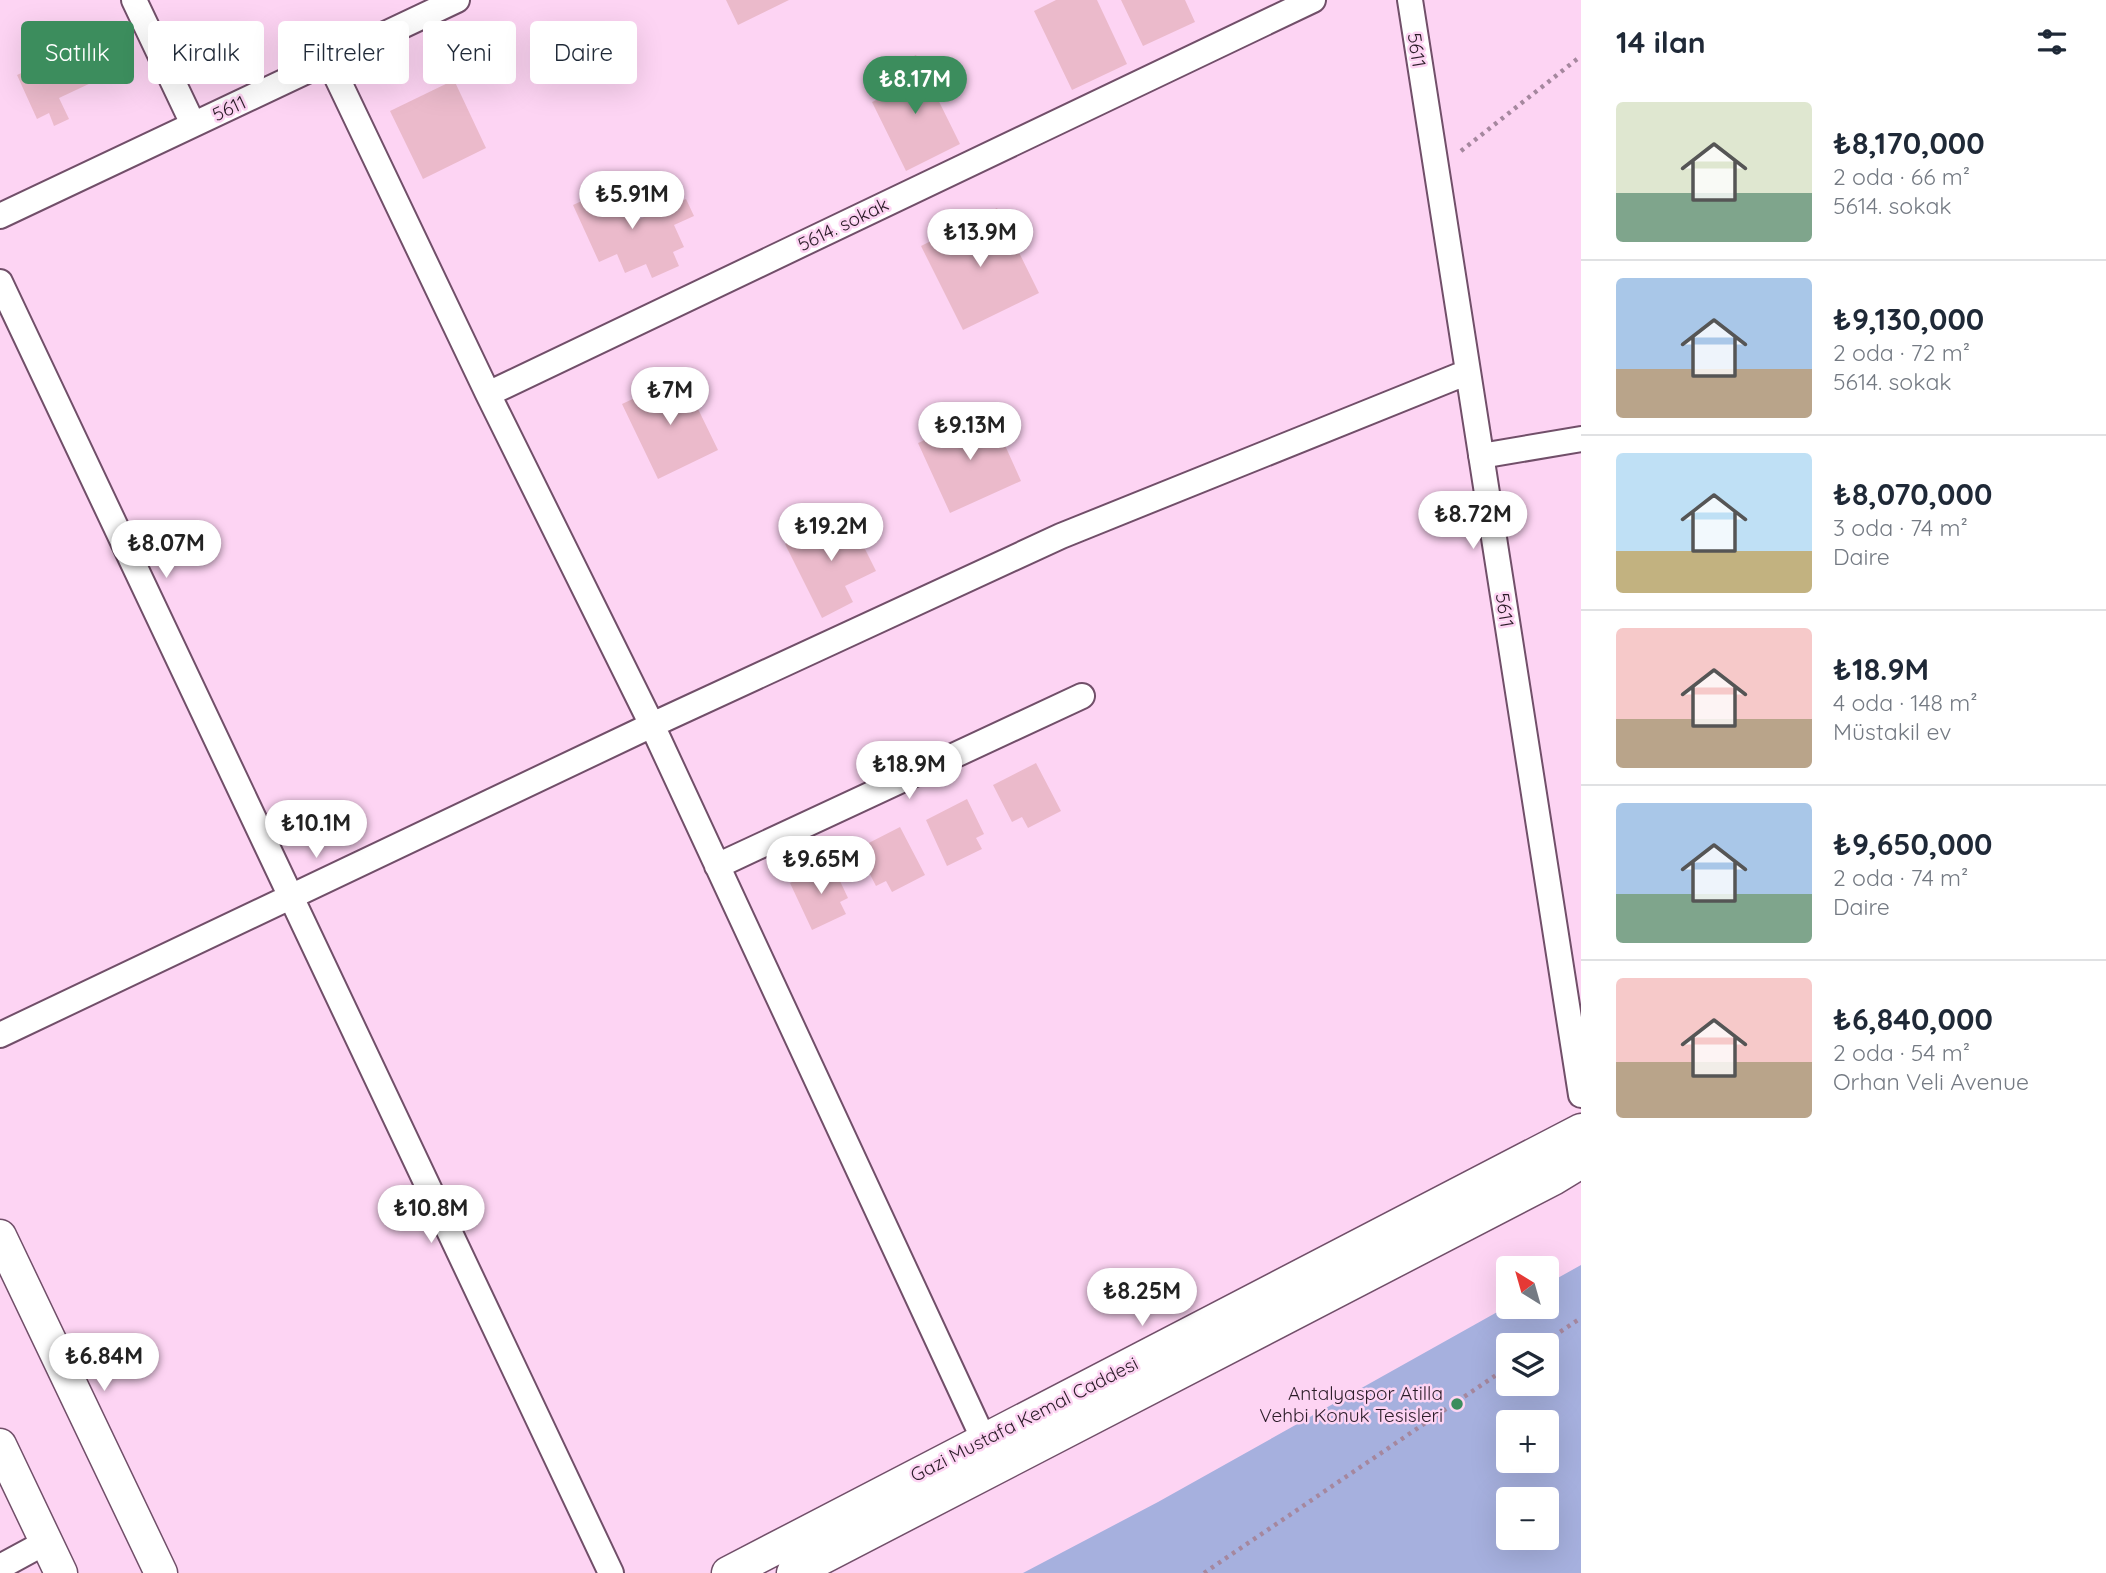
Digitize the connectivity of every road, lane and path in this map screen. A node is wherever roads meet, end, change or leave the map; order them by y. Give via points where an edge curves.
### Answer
1 (134, 0) edge
2 (457, 0) edge
3 (1312, 0) edge
4 (1410, 0) edge
5 (409, 23) edge
6 (1581, 56) edge
7 (279, 84) edge
8 (340, 84) edge
9 (193, 124) junction
10 (1436, 172) junction
11 (0, 216) edge
12 (0, 282) edge
13 (1468, 372) junction
14 (488, 394) junction
15 (1581, 439) edge
16 (1481, 456) junction
17 (1082, 695) dead end
18 (652, 725) junction
19 (717, 866) junction
20 (291, 897) junction
21 (0, 1035) edge
22 (1581, 1095) edge
23 (1581, 1129) edge
24 (1581, 1162) edge
25 (0, 1236) edge
26 (1581, 1318) edge
27 (1558, 1333) edge
28 (1496, 1375) edge
29 (984, 1440) junction
30 (0, 1445) edge
31 (46, 1542) junction
32 (0, 1567) edge
33 (61, 1573) edge
34 (161, 1573) edge
35 (611, 1573) edge
36 (728, 1573) edge
37 (793, 1573) edge
38 (1204, 1573) edge

1 - 9 street
2 - 5 street, 5611
3 - 14 street, 5614. sokak
4 - 10 street, 5611
6 - 10 path
7 - 9 street, 5611
8 - 14 street
9 - 11 street, 5611
10 - 13 street, 5611
12 - 20 street
13 - 16 street, 5611
13 - 18 street via 1061,536
14 - 18 street
15 - 16 street
16 - 22 street, 5611
17 - 19 street
18 - 19 street
18 - 20 street
19 - 29 street
20 - 21 street
20 - 35 street
23 - 29 street, Gazi Mustafa Kemal Caddesi
24 - 37 street, Gazi Mustafa Kemal Caddesi
25 - 34 street
26 - 27 path
28 - 38 path
29 - 36 street, Gazi Mustafa Kemal Caddesi
30 - 31 street
31 - 32 street
31 - 33 street

